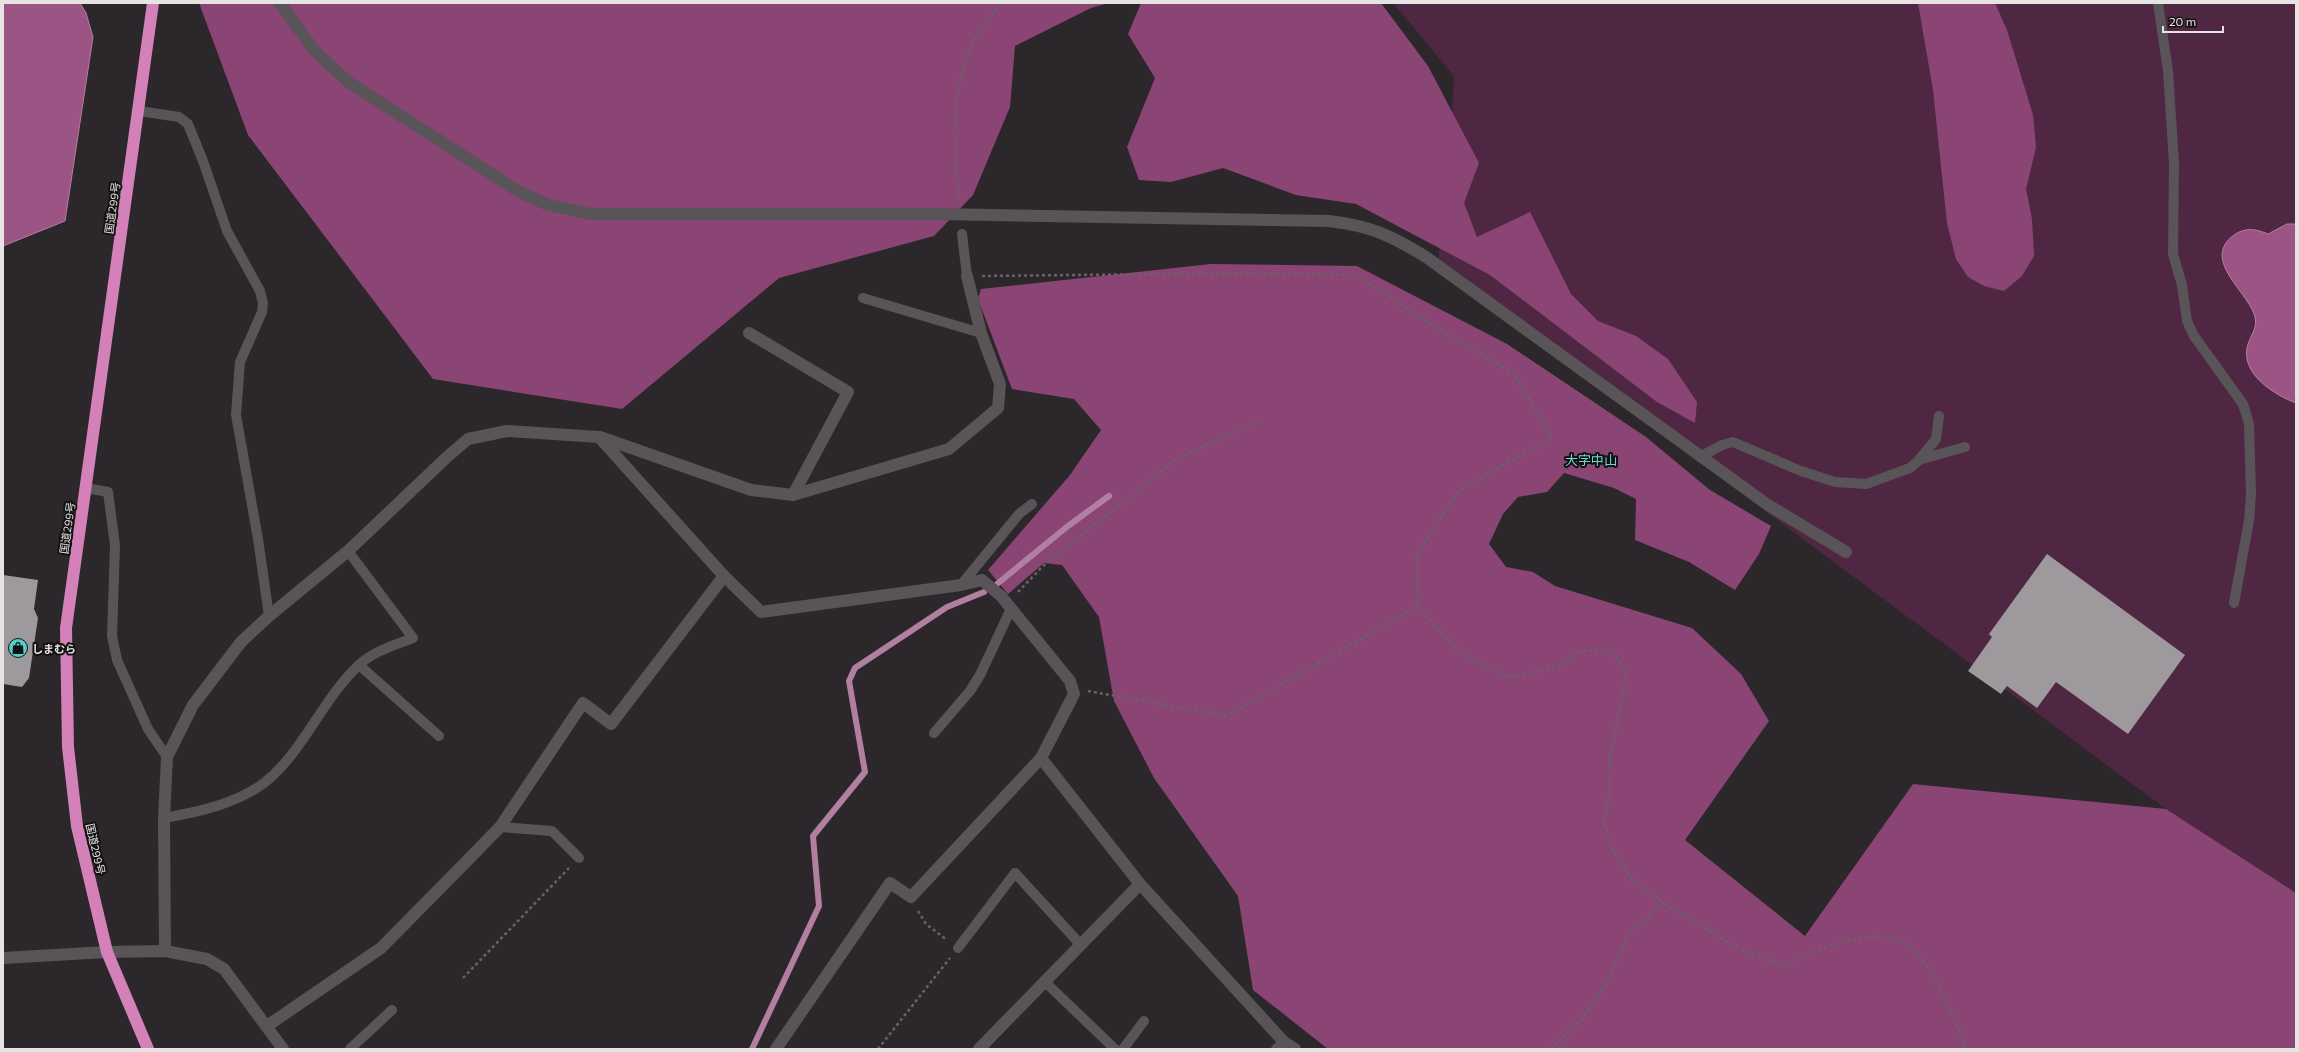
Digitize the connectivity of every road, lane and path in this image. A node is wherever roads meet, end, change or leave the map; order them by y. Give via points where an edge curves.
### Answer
1 (153, 3) edge
2 (280, 3) edge
3 (1001, 3) edge
4 (2158, 3) edge
5 (139, 111) junction
6 (959, 204) dead end
7 (962, 234) dead end
8 (967, 276) junction
9 (863, 298) dead end
10 (749, 333) dead end
11 (981, 333) junction
12 (1939, 416) dead end
13 (1259, 421) dead end
14 (599, 437) junction
15 (1965, 447) dead end
16 (1700, 457) junction
17 (1919, 460) junction
18 (86, 488) junction
19 (793, 495) junction
20 (1032, 504) dead end
21 (348, 551) junction
22 (1846, 552) dead end
23 (724, 576) junction
24 (961, 585) junction
25 (2234, 603) dead end
26 (1009, 606) junction
27 (1418, 606) junction
28 (269, 616) junction
29 (359, 665) junction
30 (1072, 688) junction
31 (934, 733) dead end
32 (439, 736) dead end
33 (167, 757) junction
34 (1041, 758) junction
35 (164, 818) junction
36 (500, 827) junction
37 (579, 858) joint
38 (1140, 884) junction
39 (911, 897) junction
40 (1663, 902) junction
41 (1080, 944) junction
42 (958, 948) junction
43 (166, 951) junction
44 (107, 952) junction
45 (3, 958) edge
46 (463, 978) dead end
47 (1044, 981) junction
48 (392, 1010) dead end
49 (1144, 1021) dead end
50 (267, 1026) junction
51 (1280, 1046) edge
52 (148, 1049) edge
53 (283, 1049) edge
54 (350, 1049) edge
55 (776, 1049) edge
56 (878, 1049) edge
57 (979, 1049) edge
58 (1115, 1049) edge
59 (1122, 1049) edge
60 (1295, 1049) edge
61 (1550, 1049) edge
62 (1966, 1049) edge

1 - 5 highway, 国道299号
2 - 16 street via 314,50 347,81 518,191 548,205 591,214 937,214 1328,221 1359,225 1394,237 1426,257
3 - 6 path via 970,48 958,92 954,138
4 - 25 lane via 2168,71 2174,164 2174,254 2187,321 2194,336 2243,404 2249,424 2249,521
5 - 18 highway, 国道299号
5 - 28 lane via 179,118 188,124 227,231 260,291 263,302 262,312 240,362 236,415
7 - 8 lane
8 - 11 street
8 - 27 path via 1259,273 1357,275 1435,327 1514,373 1552,438 1458,491 1417,555
9 - 11 lane
10 - 19 street via 848,392
11 - 19 street via 1000,384 998,408 949,449
12 - 17 lane via 1936,439
13 - 26 path via 1178,458 1043,566
14 - 19 street via 751,490
14 - 21 street via 507,431 468,439 446,456
14 - 23 street
15 - 17 lane
16 - 17 lane via 1733,442 1801,471 1835,482 1866,484 1910,468
16 - 22 street via 1768,505
18 - 33 lane via 108,492 116,545 112,636 117,660 148,729
18 - 44 highway, 国道299号 via 66,628 68,747 77,826
20 - 24 lane via 1019,514
21 - 28 street
21 - 29 lane via 413,638 374,654
23 - 24 street via 761,612
23 - 36 street via 611,724 583,703
24 - 26 street via 982,580
26 - 30 street via 1070,681
26 - 31 lane via 977,681
27 - 30 path via 1226,716
27 - 40 path via 1459,652 1509,677 1559,666 1580,651 1612,650 1627,673 1610,757 1610,789 1604,823 1613,851 1634,882
28 - 33 street via 241,642 193,705
29 - 32 lane
29 - 35 lane via 285,762 264,783 235,798 196,812
30 - 34 street via 1074,694
33 - 35 street
34 - 38 street
34 - 39 street
35 - 43 street
36 - 37 lane via 552,831
36 - 50 street via 381,948
37 - 46 path
38 - 41 street
38 - 51 street
39 - 42 path via 926,924
39 - 55 street via 890,883
40 - 61 path via 1628,935 1607,982 1583,1018
40 - 62 path via 1740,949 1783,966 1809,952 1850,939 1893,938 1915,950 1942,993
41 - 42 lane via 1016,874
41 - 47 street
42 - 56 path
43 - 44 street
43 - 50 street via 207,959 224,969
44 - 45 street
44 - 52 highway, 国道299号
47 - 57 street
47 - 58 lane
48 - 54 lane
49 - 59 lane
50 - 53 street
51 - 60 street

